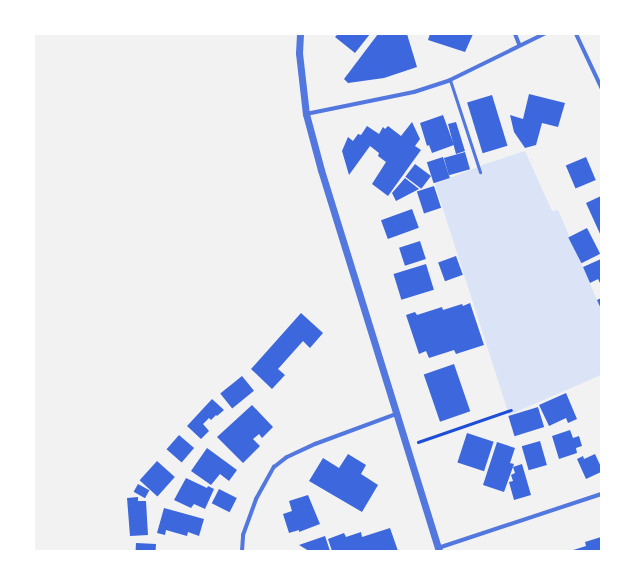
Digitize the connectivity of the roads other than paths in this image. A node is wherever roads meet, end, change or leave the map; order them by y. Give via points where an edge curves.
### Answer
1 (300, 34) edge
2 (515, 34) edge
3 (544, 34) edge
4 (576, 34) edge
5 (519, 44) junction
6 (450, 80) junction
7 (601, 87) edge
8 (306, 114) junction
9 (480, 172) dead end
10 (396, 414) junction
11 (601, 494) edge
12 (439, 550) edge
13 (242, 551) edge

1 - 8 street via 299,53
2 - 5 street
3 - 5 street
4 - 7 street
5 - 6 street
6 - 8 street via 414,92
6 - 9 lane
8 - 10 street
10 - 12 street
10 - 13 street via 315,444 287,457 274,467 256,499 243,535
11 - 12 street

